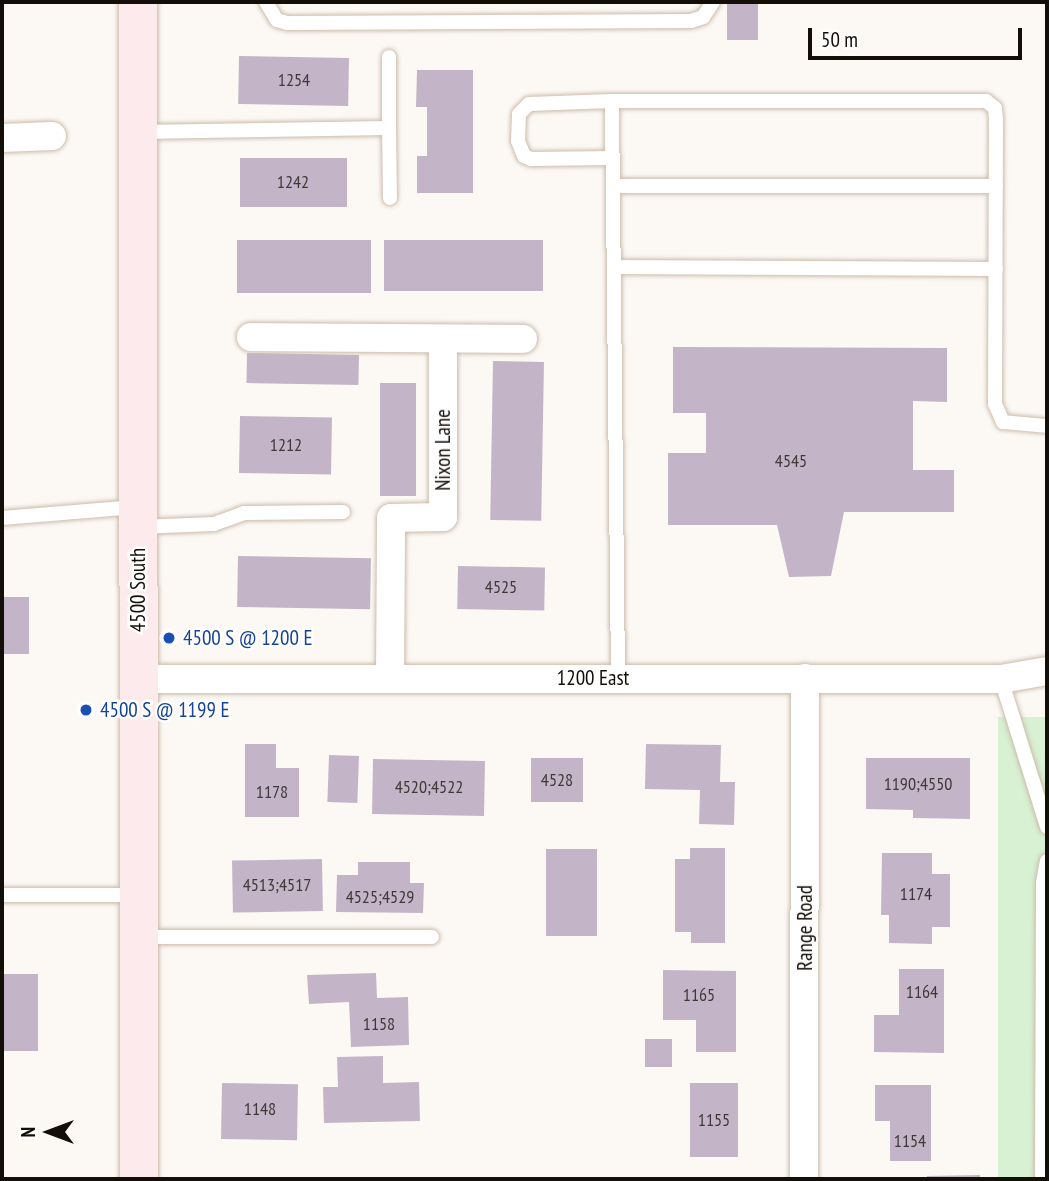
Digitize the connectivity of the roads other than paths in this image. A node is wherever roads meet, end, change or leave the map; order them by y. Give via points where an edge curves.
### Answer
1 (138, 2) edge
2 (266, 2) edge
3 (713, 2) edge
4 (388, 57) dead end
5 (612, 101) junction
6 (389, 128) junction
7 (137, 132) junction
8 (52, 136) dead end
9 (2, 138) edge
10 (613, 158) junction
11 (613, 186) junction
12 (996, 186) junction
13 (390, 198) dead end
14 (615, 267) junction
15 (996, 269) junction
16 (251, 338) dead end
17 (443, 339) junction
18 (523, 339) dead end
19 (1047, 426) edge
20 (343, 512) dead end
21 (138, 517) junction
22 (2, 518) edge
23 (1047, 671) edge
24 (618, 677) junction
25 (390, 678) junction
26 (805, 678) junction
27 (138, 679) junction
28 (1002, 679) junction
29 (1047, 827) edge
30 (1047, 862) edge
31 (2, 895) edge
32 (139, 895) junction
33 (139, 937) junction
34 (432, 937) dead end
35 (139, 1179) edge
36 (804, 1179) edge
37 (1042, 1179) edge

1 - 7 main road, 4500 South
2 - 3 lane via 277,20 287,23 691,22 703,17
4 - 6 lane
5 - 10 lane
5 - 10 lane via 528,104 519,114 518,141 524,156 531,159
5 - 12 lane via 986,101 995,108
6 - 7 lane
6 - 13 lane
7 - 21 main road, 4500 South
8 - 9 street
10 - 11 lane
11 - 12 lane
11 - 14 lane
12 - 15 lane
14 - 15 lane
14 - 24 lane
15 - 19 lane via 997,413 1003,422 1014,425
16 - 17 street
17 - 18 street
17 - 25 street, Nixon Lane via 443,517 391,518
20 - 21 lane via 244,513 214,524
21 - 22 lane
21 - 27 main road, 4500 South
23 - 28 street, 1200 East
24 - 25 street, 1200 East
24 - 26 street, 1200 East
25 - 27 street, 1200 East
26 - 28 street, 1200 East
26 - 36 street, Range Road
27 - 32 main road, 4500 South
28 - 29 lane
30 - 37 lane via 1043,883
31 - 32 lane
32 - 33 main road, 4500 South
33 - 34 lane
33 - 35 main road, 4500 South

